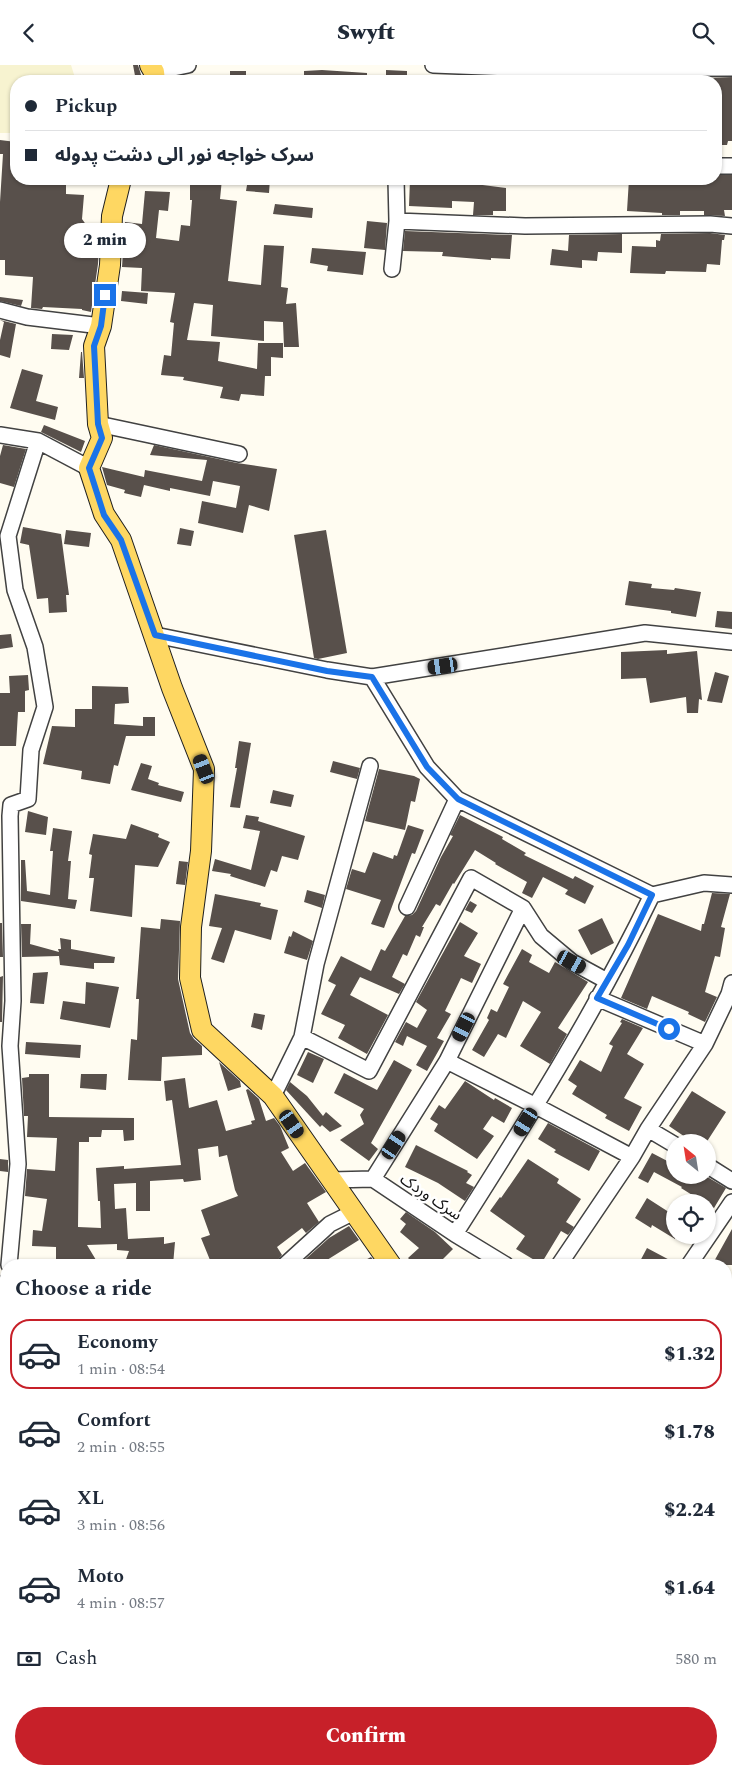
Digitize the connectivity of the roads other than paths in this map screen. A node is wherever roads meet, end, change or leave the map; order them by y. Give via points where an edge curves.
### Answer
1 (188, 65) edge
2 (433, 65) edge
3 (535, 67) edge
4 (732, 68) edge
5 (153, 73) edge
6 (120, 185) edge
7 (396, 185) edge
8 (397, 221) junction
9 (732, 226) edge
10 (392, 269) dead end
11 (0, 309) edge
12 (101, 326) junction
13 (98, 424) junction
14 (0, 435) edge
15 (38, 441) junction
16 (239, 454) dead end
17 (89, 468) junction
18 (155, 635) junction
19 (732, 642) edge
20 (372, 677) junction
21 (370, 766) dead end
22 (458, 799) junction
23 (732, 885) edge
24 (652, 895) junction
25 (407, 907) dead end
26 (523, 908) junction
27 (607, 981) junction
28 (731, 991) edge
29 (597, 998) junction
30 (302, 1037) junction
31 (705, 1044) junction
32 (447, 1061) junction
33 (273, 1096) junction
34 (536, 1106) junction
35 (648, 1129) junction
36 (666, 1140) edge
37 (632, 1157) junction
38 (716, 1171) edge
39 (331, 1179) junction
40 (373, 1179) junction
41 (732, 1181) edge
42 (732, 1202) edge
43 (354, 1212) junction
44 (455, 1235) junction
45 (9, 1259) edge
46 (292, 1259) edge
47 (387, 1259) edge
48 (496, 1259) edge
49 (563, 1259) edge
50 (693, 1259) edge

1 - 5 street
2 - 3 street
3 - 4 street
6 - 12 main road via 112,216 110,265
7 - 8 street
8 - 9 street via 525,226
8 - 10 street
11 - 12 street via 26,317
12 - 13 main road via 94,346
13 - 16 street
13 - 17 main road via 102,438
14 - 15 street
15 - 17 street
15 - 45 street via 8,536 15,590 35,647 45,707 30,750 28,799 11,805 10,816 13,1001 10,1046 18,1164
17 - 18 main road via 104,515 121,540
18 - 20 street via 327,671
18 - 33 main road via 204,769 201,851 191,927 190,977 202,1030
19 - 20 street via 645,633
20 - 22 street via 427,767
21 - 30 street via 316,964
22 - 24 street
22 - 25 street
23 - 24 street via 704,883
24 - 27 street
26 - 27 street via 541,936 572,962
26 - 30 street via 471,878 370,1071
26 - 32 street
27 - 29 street
28 - 31 street
29 - 31 street
29 - 34 street
30 - 33 street
31 - 35 street
32 - 34 street
32 - 40 street
33 - 39 main road
34 - 37 street
34 - 44 street
35 - 36 street
35 - 37 street
37 - 49 street
38 - 41 street
39 - 40 street
39 - 43 main road
40 - 44 street, سرک وردک
42 - 50 street
43 - 46 street via 330,1224
43 - 47 main road
44 - 48 street, سرک وردک

